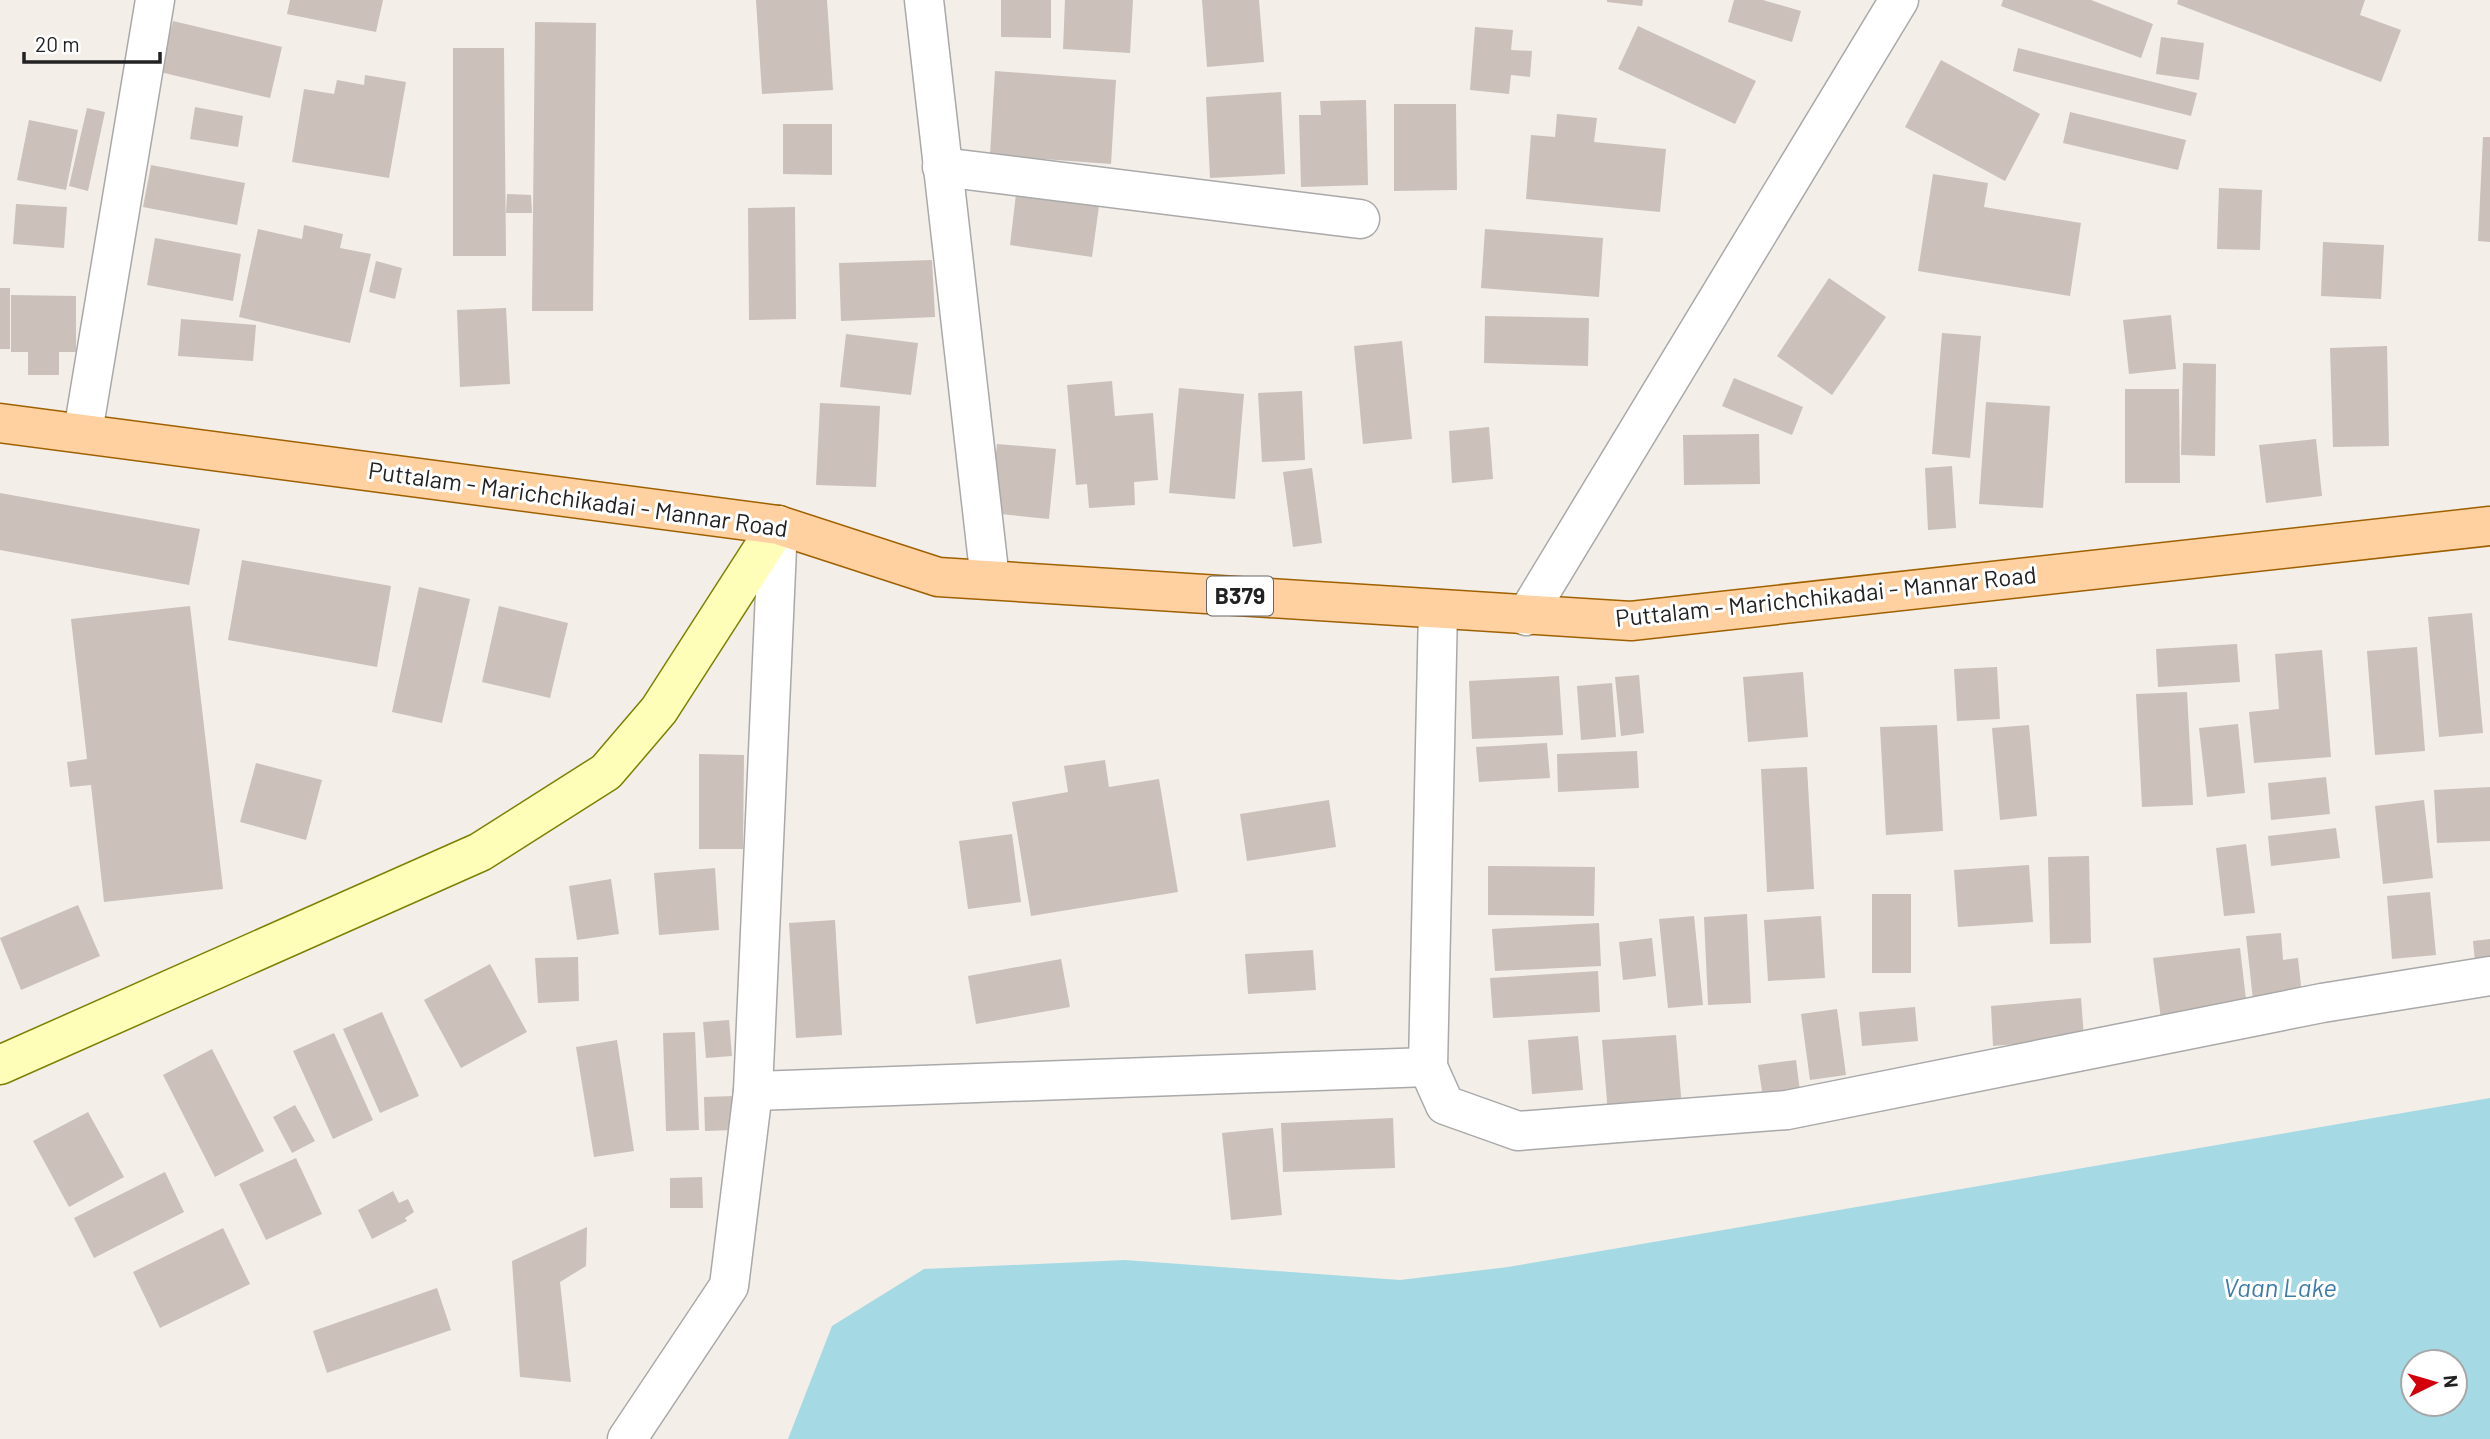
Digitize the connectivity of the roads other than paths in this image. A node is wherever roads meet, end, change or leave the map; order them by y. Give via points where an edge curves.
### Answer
1 (155, 0) edge
2 (924, 0) edge
3 (1899, 0) edge
4 (942, 167) junction
5 (1360, 219) dead end
6 (0, 423) edge
7 (83, 432) junction
8 (778, 525) junction
9 (2490, 526) edge
10 (990, 580) junction
11 (1438, 609) junction
12 (1526, 616) junction
13 (2490, 976) edge
14 (0, 1065) edge
15 (1428, 1067) junction
16 (753, 1091) junction
17 (628, 1439) edge

1 - 7 street
2 - 4 street
3 - 12 street
4 - 5 street
4 - 10 street
6 - 7 main road, Puttalam - Marichchikadai - Mannar Road / B379
7 - 8 main road, Puttalam - Marichchikadai - Mannar Road / B379
8 - 10 main road, Puttalam - Marichchikadai - Mannar Road / B379 via 938,577
8 - 14 street via 659,710 606,772 480,852
8 - 16 street
9 - 12 main road, Puttalam - Marichchikadai - Mannar Road / B379 via 1632,621
10 - 11 main road, Puttalam - Marichchikadai - Mannar Road / B379
11 - 12 main road, Puttalam - Marichchikadai - Mannar Road / B379
11 - 15 street
13 - 15 street via 2322,1003 1787,1110 1518,1131 1445,1105
15 - 16 street
16 - 17 street via 729,1286

